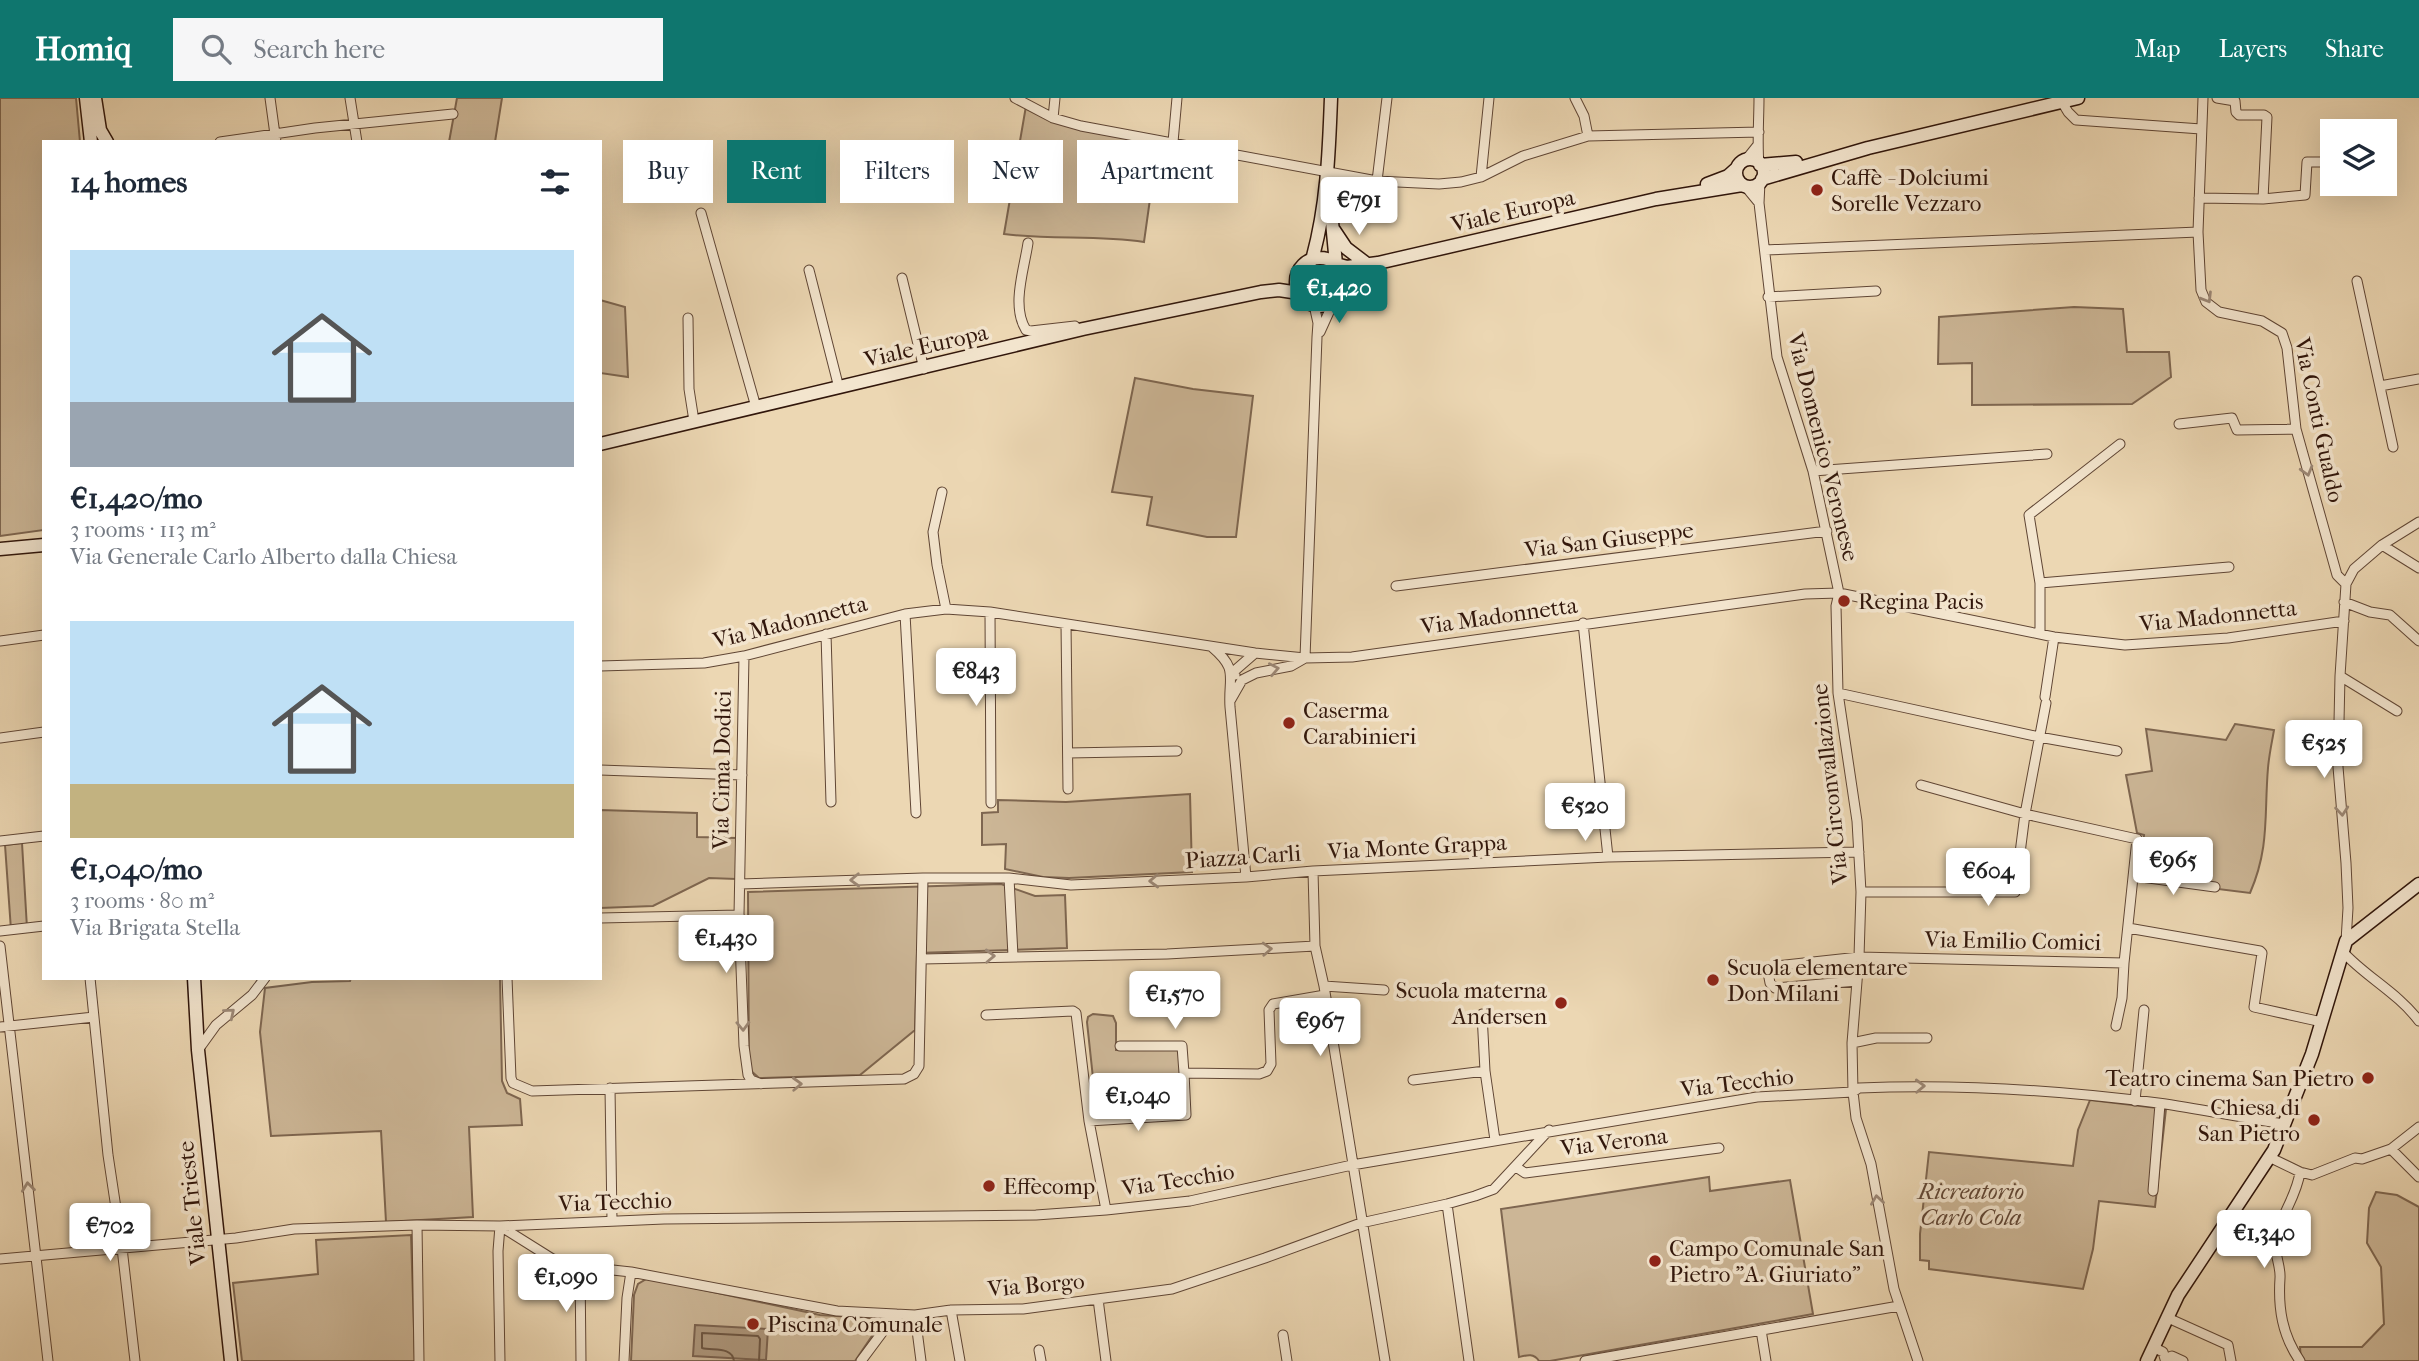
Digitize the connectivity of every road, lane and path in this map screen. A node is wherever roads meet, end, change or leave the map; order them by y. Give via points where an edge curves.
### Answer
1 (86, 98) edge
2 (95, 98) edge
3 (270, 98) edge
4 (350, 98) edge
5 (1015, 98) edge
6 (1055, 98) edge
7 (1177, 98) edge
8 (1331, 98) edge
9 (1387, 98) edge
10 (1489, 98) edge
11 (1575, 98) edge
12 (1759, 98) edge
13 (2078, 98) edge
14 (2203, 98) edge
15 (2217, 98) edge
16 (2063, 102) junction
17 (453, 114) dead end
18 (1053, 118) junction
19 (354, 124) junction
20 (2201, 129) junction
21 (1759, 132) junction
22 (1588, 135) junction
23 (276, 138) edge
24 (91, 140) edge
25 (106, 140) edge
26 (248, 140) edge
27 (357, 140) edge
28 (1162, 140) edge
29 (1173, 140) edge
30 (1757, 146) junction
31 (1852, 153) junction
32 (1238, 156) edge
33 (2320, 162) edge
34 (1741, 164) junction
35 (1760, 164) junction
36 (1329, 175) junction
37 (1481, 177) junction
38 (1377, 181) junction
39 (1761, 181) junction
40 (1744, 186) junction
41 (2199, 198) junction
42 (1656, 199) junction
43 (2263, 199) junction
44 (1759, 203) junction
45 (701, 213) dead end
46 (1332, 228) junction
47 (2198, 232) junction
48 (1028, 243) dead end
49 (1765, 250) junction
50 (1312, 260) junction
51 (1336, 264) junction
52 (1373, 264) junction
53 (809, 270) dead end
54 (1299, 270) junction
55 (902, 278) dead end
56 (2357, 281) dead end
57 (1876, 291) dead end
58 (1261, 292) junction
59 (1299, 293) junction
60 (1338, 296) junction
61 (1768, 297) junction
62 (1314, 305) junction
63 (688, 318) dead end
64 (1083, 329) junction
65 (1317, 337) junction
66 (924, 369) junction
67 (2419, 379) edge
68 (2380, 386) junction
69 (839, 388) junction
70 (756, 407) junction
71 (694, 421) junction
72 (2179, 424) dead end
73 (2296, 429) junction
74 (602, 444) edge
75 (2120, 444) dead end
76 (2393, 447) dead end
77 (2047, 454) dead end
78 (1814, 471) junction
79 (942, 492) dead end
80 (2419, 522) edge
81 (1827, 531) junction
82 (40, 545) edge
83 (2382, 545) junction
84 (0, 549) edge
85 (2229, 567) dead end
86 (2419, 568) edge
87 (2040, 583) junction
88 (2346, 584) junction
89 (1396, 586) dead end
90 (1839, 593) junction
91 (2344, 602) junction
92 (1836, 606) joint
93 (946, 609) junction
94 (990, 612) junction
95 (905, 614) junction
96 (2344, 621) junction
97 (1066, 624) junction
98 (1583, 624) junction
99 (826, 634) junction
100 (2040, 634) junction
101 (42, 635) edge
102 (2054, 637) junction
103 (0, 640) edge
104 (2419, 640) edge
105 (1211, 646) junction
106 (1255, 653) junction
107 (744, 656) junction
108 (1305, 658) junction
109 (602, 666) edge
110 (1232, 673) junction
111 (2340, 676) junction
112 (1242, 680) junction
113 (1838, 693) junction
114 (1230, 701) junction
115 (2398, 711) dead end
116 (42, 732) edge
117 (2039, 737) junction
118 (0, 738) edge
119 (1177, 751) dead end
120 (2118, 751) dead end
121 (1068, 753) junction
122 (602, 770) edge
123 (742, 775) junction
124 (1921, 785) dead end
125 (1068, 789) dead end
126 (831, 802) dead end
127 (991, 803) dead end
128 (916, 813) dead end
129 (2025, 814) junction
130 (42, 836) edge
131 (0, 841) edge
132 (1859, 852) junction
133 (1608, 857) junction
134 (1313, 871) junction
135 (2134, 876) junction
136 (1246, 877) junction
137 (923, 878) junction
138 (1009, 878) junction
139 (740, 884) junction
140 (2419, 884) edge
141 (2215, 887) dead end
142 (1861, 892) junction
143 (739, 915) junction
144 (602, 918) edge
145 (42, 926) edge
146 (2128, 928) junction
147 (0, 931) edge
148 (0, 946) edge
149 (1315, 946) junction
150 (2344, 946) junction
151 (1013, 956) junction
152 (1860, 957) junction
153 (922, 959) junction
154 (2124, 963) junction
155 (90, 980) edge
156 (192, 980) edge
157 (263, 980) edge
158 (506, 980) edge
159 (1857, 981) junction
160 (1384, 990) dead end
161 (1324, 991) junction
162 (2144, 1010) dead end
163 (1482, 1014) dead end
164 (986, 1015) dead end
165 (94, 1017) junction
166 (2419, 1021) edge
167 (2322, 1022) junction
168 (2116, 1026) dead end
169 (4, 1027) edge
170 (1927, 1038) dead end
171 (1852, 1043) junction
172 (197, 1045) junction
173 (1120, 1046) dead end
174 (745, 1066) junction
175 (1485, 1071) junction
176 (1184, 1073) junction
177 (1413, 1080) dead end
178 (763, 1085) junction
179 (729, 1086) junction
180 (610, 1088) junction
181 (1853, 1092) junction
182 (2135, 1101) junction
183 (2160, 1104) junction
184 (1089, 1121) junction
185 (2285, 1125) junction
186 (2419, 1127) edge
187 (1549, 1130) junction
188 (1495, 1140) junction
189 (1719, 1148) dead end
190 (2391, 1149) junction
191 (2269, 1157) junction
192 (1352, 1165) junction
193 (1516, 1167) junction
194 (2300, 1172) junction
195 (2419, 1177) edge
196 (2153, 1191) dead end
197 (1447, 1205) junction
198 (1106, 1210) junction
199 (612, 1222) junction
200 (1361, 1223) junction
201 (417, 1225) junction
202 (500, 1226) junction
203 (217, 1239) junction
204 (122, 1248) junction
205 (36, 1255) junction
206 (0, 1259) edge
207 (580, 1267) junction
208 (631, 1272) junction
209 (1098, 1299) junction
210 (1899, 1306) junction
211 (951, 1310) junction
212 (896, 1314) junction
213 (915, 1315) junction
214 (2168, 1318) junction
215 (1761, 1330) junction
216 (1283, 1335) dead end
217 (2158, 1349) junction
218 (1039, 1350) dead end
219 (47, 1361) edge
220 (135, 1361) edge
221 (231, 1361) edge
222 (419, 1361) edge
223 (500, 1361) edge
224 (582, 1361) edge
225 (624, 1361) edge
226 (861, 1361) edge
227 (921, 1361) edge
228 (960, 1361) edge
229 (1041, 1361) edge
230 (1106, 1361) edge
231 (1287, 1361) edge
232 (1385, 1361) edge
233 (1469, 1361) edge
234 (1585, 1361) edge
235 (1766, 1361) edge
236 (1918, 1361) edge
237 (2147, 1361) edge
238 (2183, 1361) edge
239 (2231, 1361) edge
240 (2300, 1361) edge

1 - 24 main road
2 - 25 main road
3 - 23 street
4 - 19 street
5 - 18 street
6 - 18 street
7 - 29 street
8 - 36 main road
9 - 38 street
10 - 37 street
11 - 22 street
12 - 21 street
13 - 16 main road
14 - 20 street, Via Conti Gualdo
15 - 43 street via 2235,100 2239,115 2267,117
16 - 20 street via 2076,120
16 - 31 main road
17 - 19 street
18 - 28 street
19 - 23 street
19 - 27 street
20 - 41 street, Via Conti Gualdo
21 - 22 street
21 - 30 street
22 - 37 street via 1523,156
23 - 26 street
30 - 34 street
30 - 35 street
31 - 35 main road
31 - 39 main road
32 - 36 street
33 - 43 street via 2307,162 2305,195
34 - 35 main road via 1752,160
34 - 40 main road via 1736,176
34 - 42 main road via 1728,176
35 - 39 main road
36 - 38 street
36 - 46 main road
36 - 50 main road
37 - 38 street via 1439,184
39 - 40 main road
39 - 44 street, Via Domenico Veronese
40 - 42 main road
40 - 44 street
41 - 43 street
41 - 47 street, Via Conti Gualdo
42 - 52 main road, Viale Europa
44 - 49 street, Via Domenico Veronese
45 - 70 street
46 - 51 main road
46 - 52 main road via 1346,248
47 - 49 street
47 -> 73 street, Via Conti Gualdo via 2201,290 2206,302 2219,312 2262,321 2282,333
48 - 64 street via 1018,308 1026,330
49 - 61 street, Via Domenico Veronese
50 - 51 main road
50 - 54 main road
51 - 52 main road, Viale Europa
51 - 60 main road via 1343,276
52 - 60 main road, Viale Europa
53 - 69 street
54 - 58 main road, Viale Europa
54 - 59 main road
55 - 66 street
56 - 68 street
57 - 61 street
58 - 59 main road, Viale Europa
58 - 64 main road, Viale Europa
59 - 62 main road
60 - 62 main road
60 - 65 street
61 - 78 street, Via Domenico Veronese via 1777,358
62 - 65 street
63 - 71 street
64 - 66 main road, Viale Europa
65 - 108 street
66 - 69 main road, Viale Europa
67 - 68 street
68 - 76 street
69 - 70 main road, Viale Europa
70 - 71 main road, Viale Europa
71 - 74 main road, Viale Europa
72 - 73 street via 2232,418 2237,430
73 -> 88 street, Via Conti Gualdo via 2337,575
75 - 87 street via 2029,515
77 - 78 street
78 - 81 street, Via Domenico Veronese
79 - 93 street via 933,532
80 - 83 street
81 - 89 street, Via San Giuseppe
81 - 90 street, Via Domenico Veronese
82 - 84 main road
83 - 86 street
83 - 88 street via 2354,569
85 - 87 street
87 - 100 street
88 - 91 street
90 - 92 street, Via Domenico Veronese
90 - 98 street, Via Madonnetta
90 - 100 street, Via Madonnetta
91 - 96 street
91 - 104 street via 2390,615
92 - 113 street, Via Circonvallazione
93 - 94 street, Via Madonnetta
93 - 95 street, Via Madonnetta
94 - 97 street, Via Madonnetta
94 - 127 street
95 - 99 street, Via Madonnetta
95 - 128 street
96 - 102 street, Via Madonnetta via 2192,642 2125,645
96 - 111 street
97 - 105 street, Via Madonnetta
97 - 121 street
98 - 108 street, Via Madonnetta via 1352,657
98 - 133 street
99 - 107 street, Via Madonnetta
99 - 126 street
100 - 102 street, Via Madonnetta
101 - 103 street
102 - 117 street
105 - 106 street, Via Madonnetta
105 - 110 street via 1225,657
106 - 108 street, Via Madonnetta
106 - 110 street
107 - 109 street, Via Madonnetta via 704,663
107 - 123 street, Via Cima Dodici
112 -> 108 street
110 - 112 street
110 - 114 street
111 - 115 street
111 -> 150 street via 2338,767 2348,908
112 - 114 street
113 - 117 street
113 - 132 street, Via Circonvallazione
114 - 136 street
116 - 118 street
117 - 120 street
117 - 129 street
119 - 121 street
121 - 125 street
122 - 123 street
123 - 139 street, Via Cima Dodici
124 - 129 street
129 - 135 street, Via Emilio Comici via 2137,839
129 - 142 street via 2015,892
130 - 131 street
132 - 133 street, Via Monte Grappa
132 - 142 street, Via Circonvallazione
133 - 134 street, Via Monte Grappa
134 - 136 street, Piazza Carli
134 - 149 street, Piazza Carli
135 - 141 street
135 - 146 street, Via Emilio Comici
136 -> 138 street, Piazza Carli via 1071,884
137 - 138 street, Piazza Carli
137 -> 139 street, Piazza Carli
137 - 153 street
138 - 151 street
139 - 143 street, Via Cima Dodici
140 - 150 main road
142 - 152 street, Via Circonvallazione
143 - 144 street
143 -> 174 street, Via Cima Dodici
145 - 147 street
146 - 154 street, Via Emilio Comici
146 - 167 street via 2260,951 2254,1007
148 - 169 street
151 -> 149 street
149 - 161 street, Piazza Carli
150 - 166 street via 2355,965 2397,997
150 - 167 main road
153 -> 151 street
152 - 154 street, Via Emilio Comici
152 - 159 street, Via Circonvallazione
152 - 159 street via 1767,967 1775,988
178 -> 153 street via 904,1079 914,1074 919,1066
154 - 168 street, Via Emilio Comici
155 - 165 street
156 - 172 main road, Viale Trieste
172 -> 157 street
158 - 180 street via 513,1083 532,1091
159 - 171 street, Via Circonvallazione
160 - 161 street
161 - 176 street via 1273,1004 1267,1071
161 - 192 street, Piazza Carli
162 - 182 street
163 - 175 street
164 - 184 street via 1076,1013
165 - 169 street
165 - 204 street
167 - 185 main road
205 -> 169 street
170 - 171 street
171 - 181 street, Via Circonvallazione
172 - 203 main road, Viale Trieste
173 - 176 street via 1182,1046
174 - 178 street via 751,1080
174 - 179 street via 742,1076
175 - 177 street
175 - 188 street
176 - 184 street via 1186,1115
178 - 179 street
179 - 180 street
180 - 199 street
181 -> 182 street, Via Tecchio via 1930,1085
181 - 187 street, Via Tecchio via 1757,1097
210 -> 181 street, Via Circonvallazione
182 - 183 street, Via Tecchio
183 - 185 street, Via Tecchio
183 - 196 street
184 - 198 street
185 - 191 main road
186 - 190 street
187 - 188 street, Via Tecchio
187 - 193 street, Via Borgo
188 - 192 street, Via Tecchio
189 - 193 street, Via Verona via 1525,1173
190 - 194 street via 2312,1175
190 - 195 street
191 - 194 street
191 - 214 main road via 2178,1295
192 - 198 street, Via Tecchio via 1190,1201
192 - 200 street, Piazza Carli
193 - 197 street, Via Borgo via 1494,1189
194 - 240 street via 2275,1241 2280,1318
197 - 200 street, Via Borgo
197 - 233 street
198 - 199 street, Via Tecchio
199 - 202 street, Via Tecchio
200 - 209 street, Via Borgo via 1172,1289
200 - 232 street, Piazza Carli
201 - 202 street, Via Tecchio
201 - 203 street, Via Tecchio via 294,1229
201 - 222 street
202 - 207 street, Via Borgo via 551,1258
202 - 223 street
203 - 204 street, Via Tecchio
203 - 221 main road, Viale Trieste
204 - 205 street, Via Tecchio
204 - 220 street
205 - 206 street, Via Tecchio
205 - 219 street
207 - 208 street, Via Borgo
207 - 224 street
208 - 212 street, Via Borgo via 836,1311
208 - 225 street
209 - 211 street, Via Borgo
209 - 230 street
210 - 215 street
210 - 236 street, Via Circonvallazione
211 - 213 street, Via Borgo
211 - 228 street
212 - 213 street, Via Borgo
212 - 226 street
213 - 227 street
214 - 217 main road
214 - 239 street via 2228,1345
215 - 234 street
215 - 235 street
216 - 231 street
217 - 237 main road
217 - 238 street via 2170,1349 2172,1356
218 - 229 street

